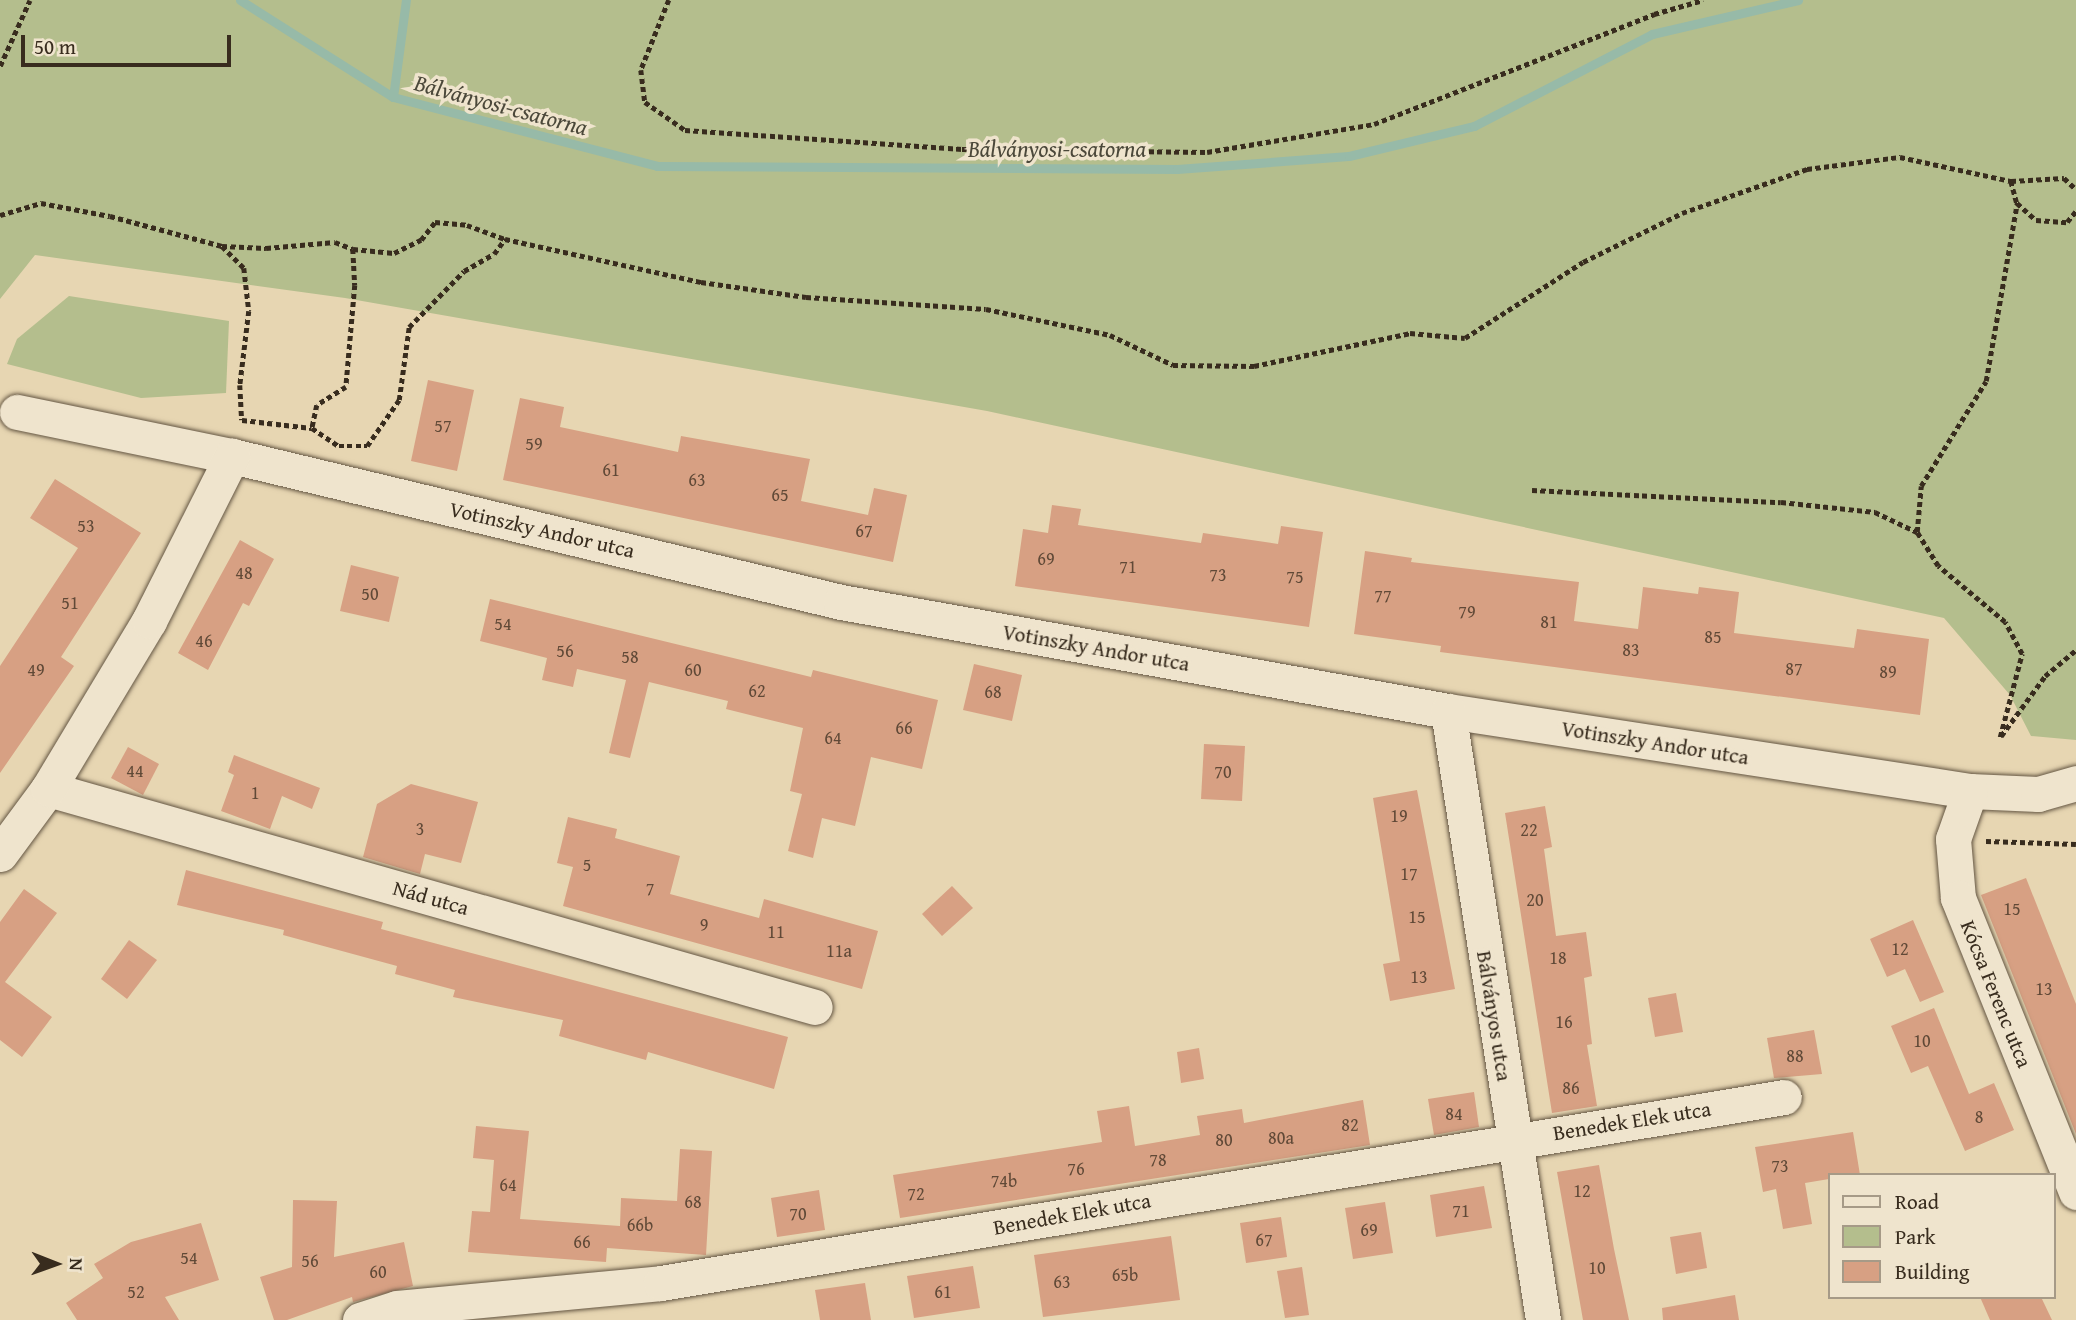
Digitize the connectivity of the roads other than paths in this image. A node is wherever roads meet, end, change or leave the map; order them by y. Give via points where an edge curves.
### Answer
1 (17, 412) dead end
2 (232, 456) junction
3 (1448, 711) junction
4 (2076, 783) edge
5 (48, 789) junction
6 (1970, 791) junction
7 (0, 854) edge
8 (815, 1006) dead end
9 (1784, 1097) dead end
10 (1513, 1139) junction
11 (2076, 1192) edge
12 (360, 1320) edge
13 (1543, 1320) edge

1 - 2 street, Votinszky Andor utca
2 - 3 street, Votinszky Andor utca via 841,601
2 - 5 street via 149,621
3 - 6 street, Votinszky Andor utca
3 - 10 street, Bálványos utca
4 - 6 street, Votinszky Andor utca via 2038,794
5 - 7 street
5 - 8 street, Nád utca
6 - 11 street, Kócsa Ferenc utca via 1953,839 1958,898
9 - 10 street, Benedek Elek utca
10 - 12 street, Benedek Elek utca via 661,1283 397,1308
10 - 13 street, Bálványos utca

